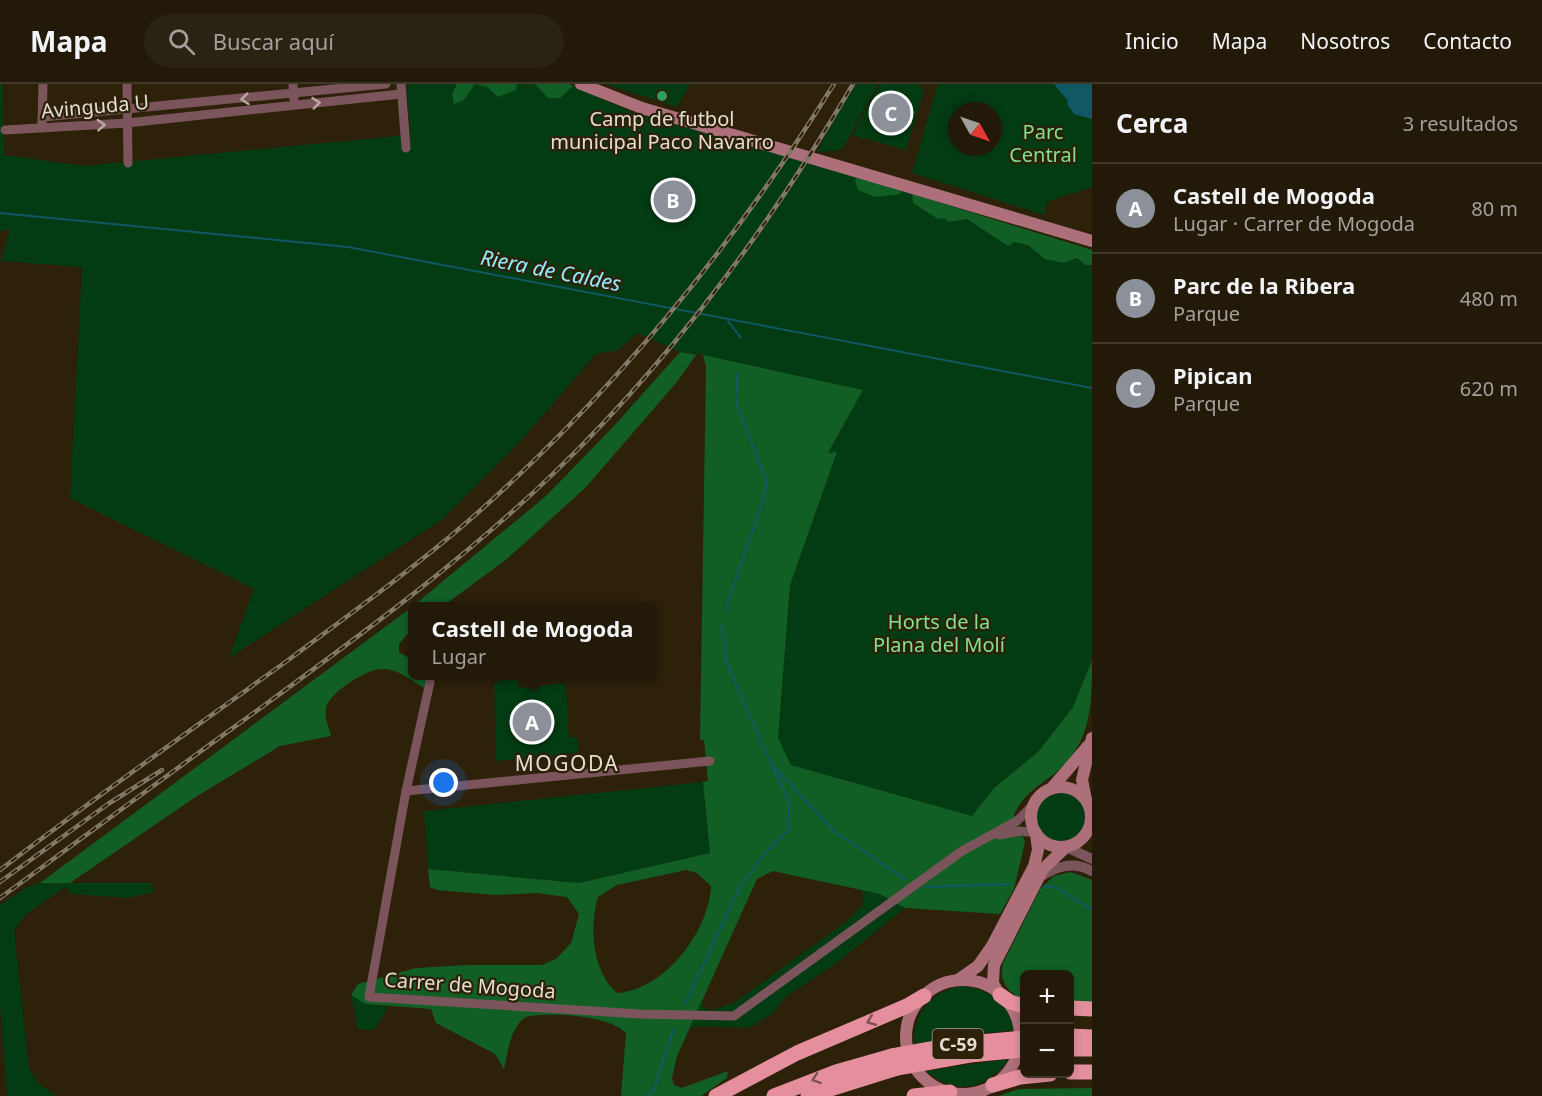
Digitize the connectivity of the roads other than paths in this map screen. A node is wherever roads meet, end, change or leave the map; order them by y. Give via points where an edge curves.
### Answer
1 (43, 84) edge
2 (127, 84) edge
3 (386, 84) edge
4 (581, 84) edge
5 (293, 89) edge
6 (401, 89) edge
7 (294, 105) junction
8 (127, 111) junction
9 (42, 117) junction
10 (127, 123) junction
11 (42, 129) junction
12 (5, 130) dead end
13 (406, 148) dead end
14 (128, 163) dead end
15 (1092, 241) edge
16 (430, 682) dead end
17 (1091, 740) edge
18 (710, 761) dead end
19 (1052, 789) junction
20 (406, 791) junction
21 (1087, 795) edge
22 (1035, 804) junction
23 (1036, 833) junction
24 (991, 837) junction
25 (1066, 847) junction
26 (1092, 859) edge
27 (1092, 871) edge
28 (1038, 879) junction
29 (956, 980) junction
30 (1000, 995) junction
31 (924, 996) junction
32 (1020, 1005) edge
33 (1074, 1008) edge
34 (1092, 1009) edge
35 (1074, 1036) edge
36 (1092, 1037) edge
37 (1020, 1038) edge
38 (1074, 1049) edge
39 (1092, 1049) edge
40 (1020, 1050) edge
41 (895, 1062) junction
42 (1074, 1072) edge
43 (1092, 1072) edge
44 (1020, 1077) edge
45 (993, 1085) junction
46 (950, 1092) junction
47 (716, 1096) edge
48 (774, 1096) edge
49 (808, 1096) edge
50 (914, 1096) edge

1 - 9 street
2 - 8 street
3 - 5 street, Avinguda U
4 - 15 main road via 642,108
5 - 7 street
5 -> 8 street, Avinguda U
7 -> 6 street, Avinguda U
6 - 13 street
7 - 10 street, Avinguda U
8 - 9 street, Avinguda U
8 - 10 street
9 - 11 street
11 -> 10 street, Avinguda U
10 - 14 street
11 - 12 street, Avinguda U
16 - 20 street
17 - 19 main road
17 - 21 main road via 1083,775
18 - 20 street
19 - 21 main road via 1069,788
19 - 22 main road
20 - 24 street, Carrer de Mogoda via 369,997 734,1016 962,851
21 - 25 main road via 1091,819 1088,830 1083,838
22 - 23 main road via 1031,818
22 - 24 street, Carrer de Mogoda
23 - 24 street, Carrer de Mogoda via 1021,831
23 - 25 main road via 1048,844
23 - 29 main road via 1038,850 1034,866 992,946 978,966
25 - 26 street
25 - 28 main road via 1051,858
27 - 28 street via 1083,866 1063,866
28 - 30 main road via 994,965 993,983
29 - 30 main road via 976,982
29 - 31 main road
30 - 32 highway
30 - 45 main road via 1014,1012 1020,1041 1015,1061
31 - 46 main road via 908,1022 909,1057 925,1079
31 -> 47 highway via 797,1053
33 - 34 highway
35 - 36 highway
37 - 41 highway, C-59, bridge via 958,1044
38 - 39 highway
40 - 41 highway, C-59, bridge
41 -> 48 highway, C-59 via 836,1072
41 - 49 highway, C-59
42 - 43 highway
44 - 45 highway
45 - 46 main road via 973,1093
46 - 50 highway

